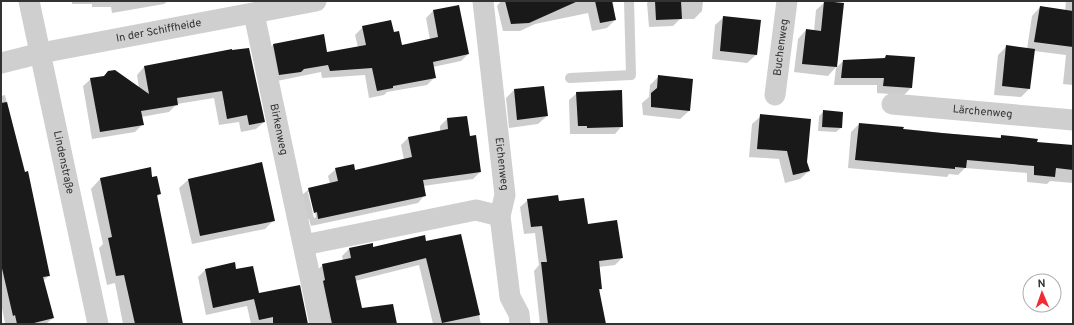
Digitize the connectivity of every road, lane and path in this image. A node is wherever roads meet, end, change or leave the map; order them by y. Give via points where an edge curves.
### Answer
1 (29, 1) edge
2 (316, 1) edge
3 (483, 1) edge
4 (629, 1) edge
5 (787, 1) edge
6 (254, 14) junction
7 (41, 53) junction
8 (1, 63) edge
9 (570, 78) dead end
10 (775, 95) dead end
11 (892, 104) dead end
12 (1073, 120) edge
13 (500, 216) junction
14 (304, 245) junction
15 (98, 324) edge
16 (320, 324) edge
17 (520, 324) edge

1 - 7 street, Lindenstraße
2 - 6 street, In der Schiffheide
3 - 13 street, Eichenweg via 505,195
4 - 9 lane via 631,75
5 - 10 street, Buchenweg
6 - 7 street, In der Schiffheide
6 - 14 street, Birkenweg
7 - 8 street, In der Schiffheide
7 - 15 street, Lindenstraße
11 - 12 street, Lärchenweg
13 - 14 street via 476,210
13 - 17 street, Eichenweg via 510,297 519,314
14 - 16 street, Birkenweg

